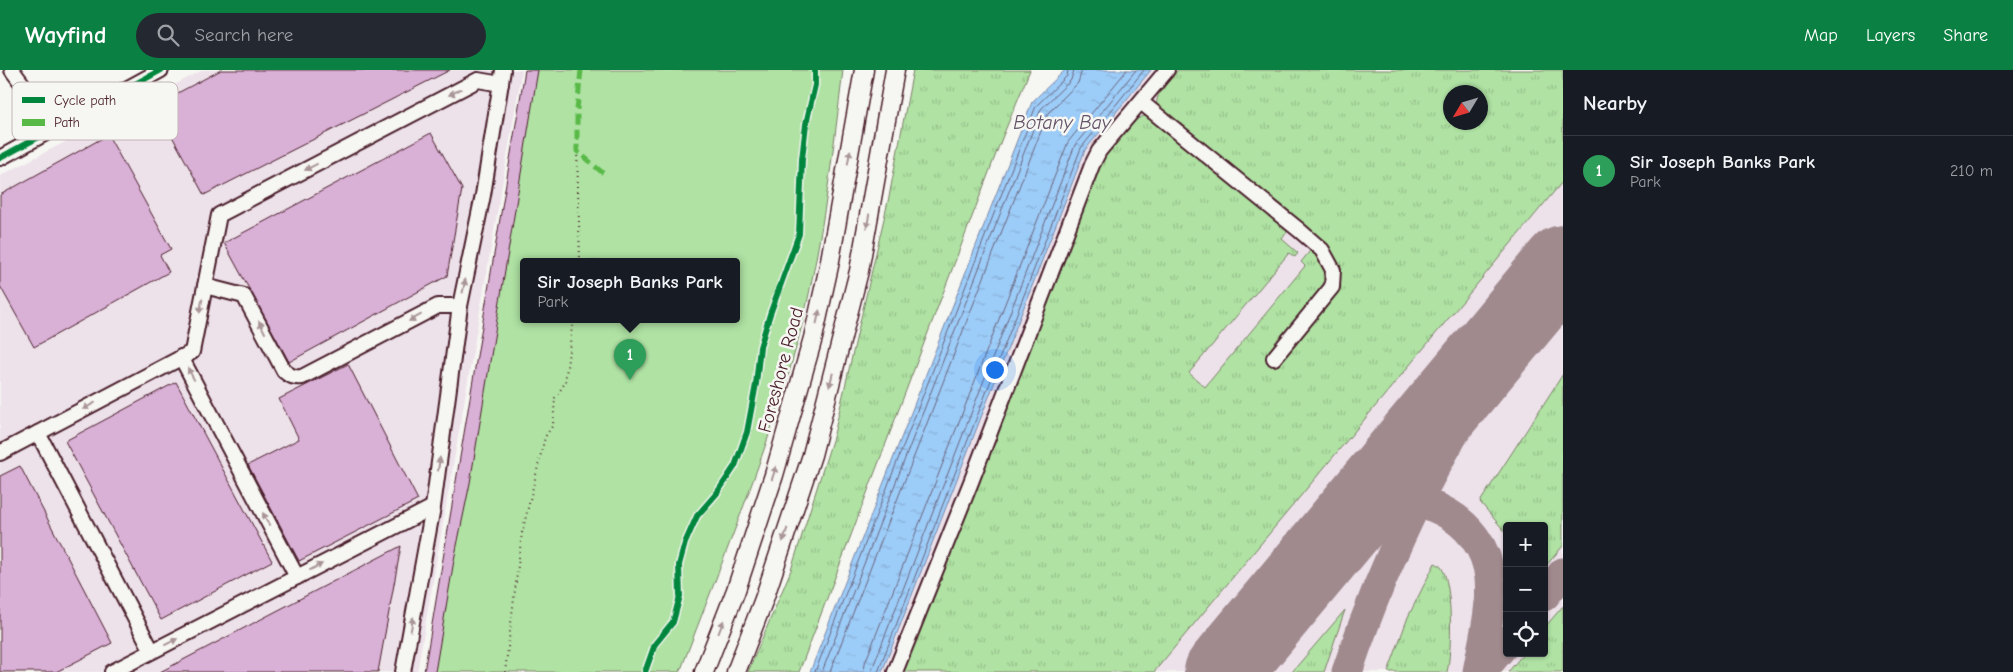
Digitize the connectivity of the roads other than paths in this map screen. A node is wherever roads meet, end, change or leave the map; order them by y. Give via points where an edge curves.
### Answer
1 (12, 70) edge
2 (161, 70) edge
3 (864, 70) edge
4 (895, 70) edge
5 (1167, 70) edge
6 (502, 77) edge
7 (21, 82) edge
8 (139, 82) edge
9 (1141, 102) junction
10 (33, 140) edge
11 (0, 158) edge
12 (204, 286) junction
13 (460, 306) junction
14 (182, 357) junction
15 (1274, 358) dead end
16 (38, 434) junction
17 (0, 453) edge
18 (433, 507) junction
19 (296, 577) junction
20 (152, 651) junction
21 (112, 672) edge
22 (403, 672) edge
23 (704, 672) edge
24 (736, 672) edge
25 (895, 672) edge

1 - 7 street
2 - 8 street
23 -> 3 main road, Foreshore Road via 736,590 777,465 813,338
4 -> 24 main road via 859,271 812,455
5 - 9 street
6 -> 12 street via 478,80 219,214
13 -> 6 street via 483,195
9 - 15 street via 1322,250 1333,270 1332,287
9 - 25 street via 1099,151 1092,165
10 - 11 street
13 -> 12 street via 438,306 297,377 284,371 244,296
12 -> 14 street via 192,352
18 -> 13 street
14 -> 16 street
19 -> 14 street
16 - 17 street
16 - 20 street
19 -> 18 street
22 -> 18 street
20 -> 19 street
20 - 21 street

